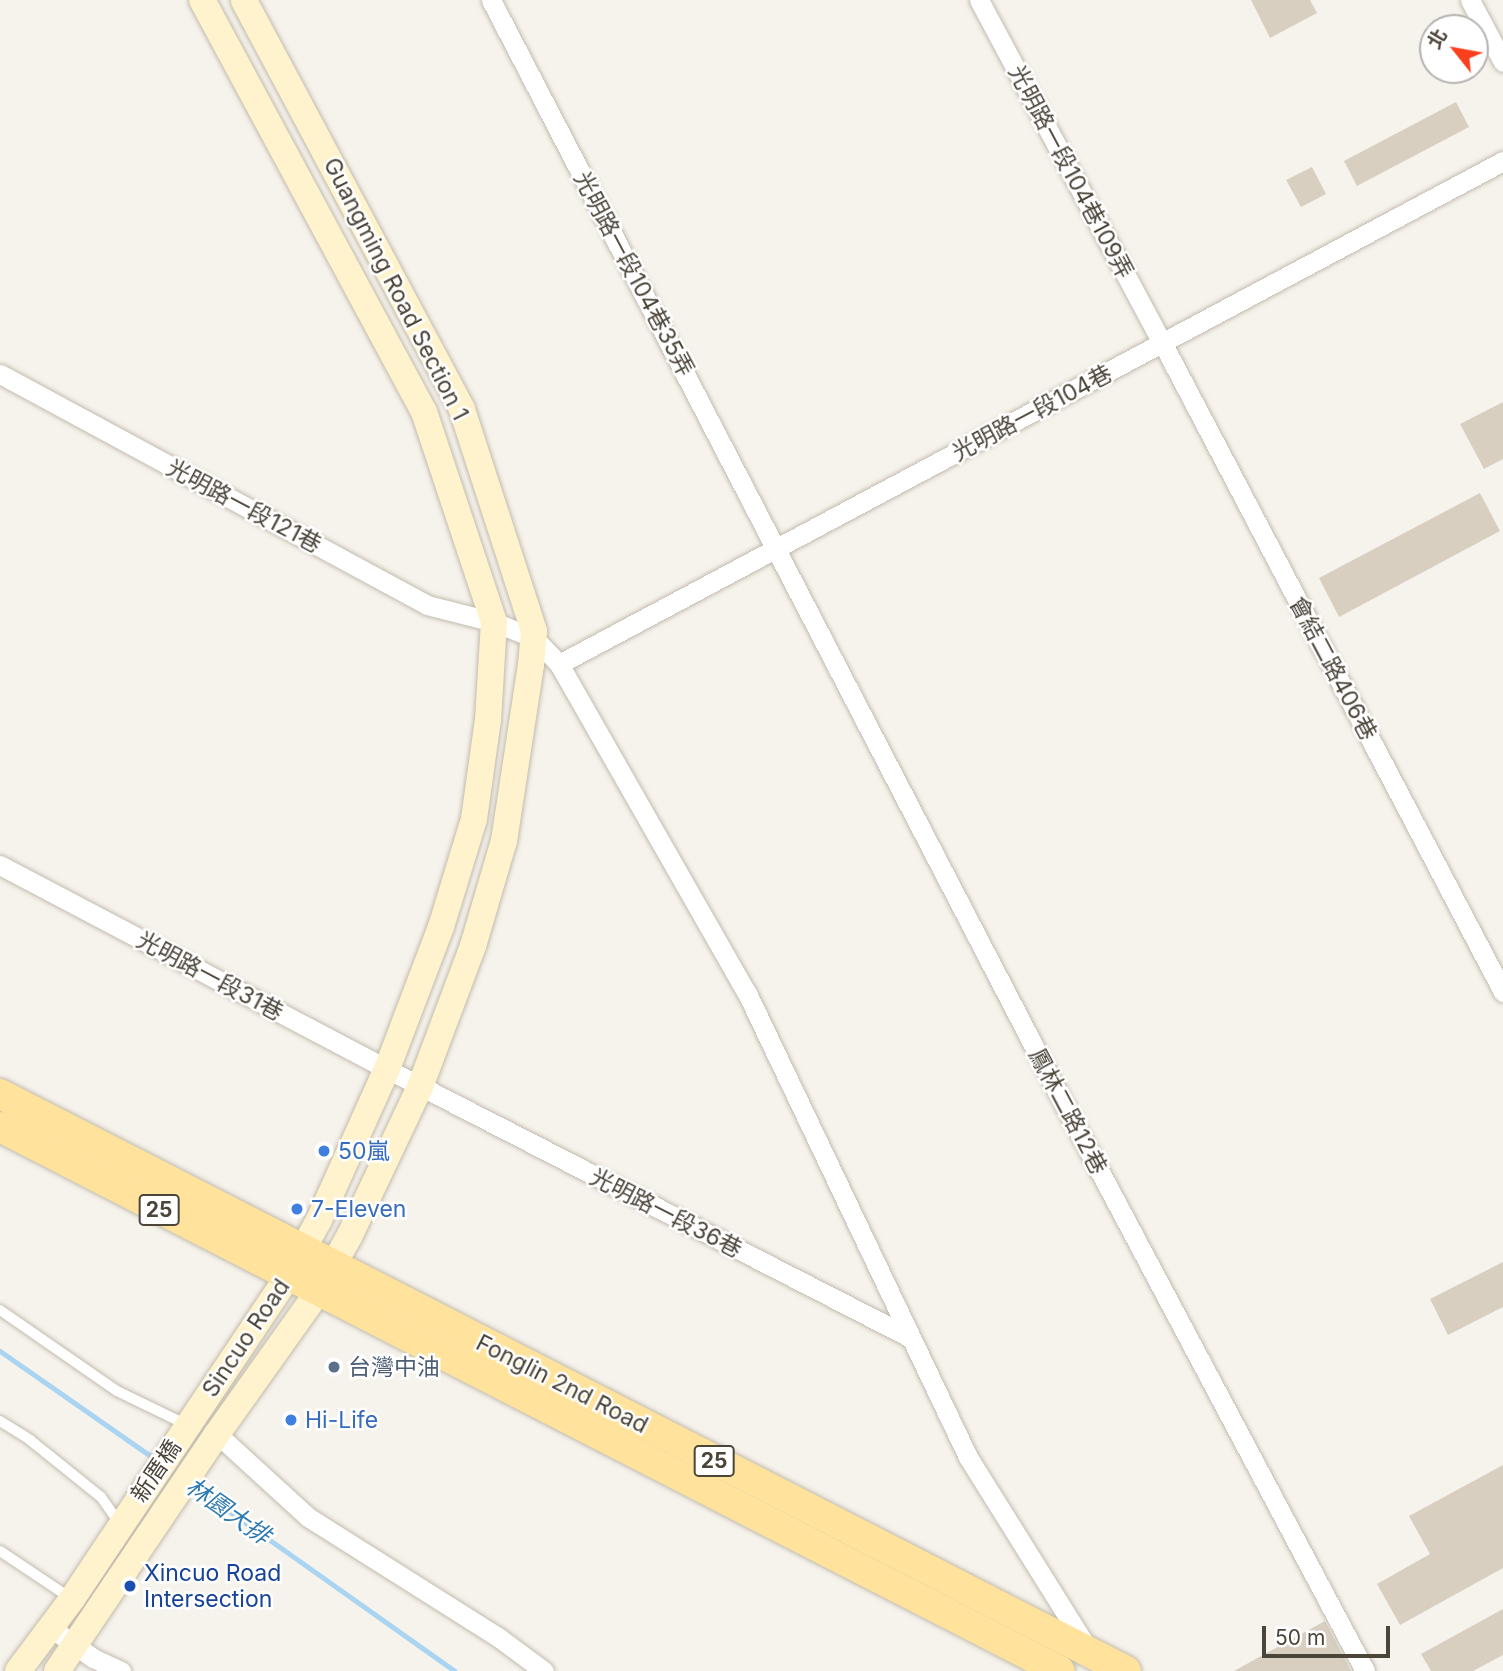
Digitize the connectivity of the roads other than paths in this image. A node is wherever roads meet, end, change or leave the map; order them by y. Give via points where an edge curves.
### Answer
1 (202, 0) edge
2 (244, 0) edge
3 (491, 0) edge
4 (979, 0) edge
5 (1470, 0) edge
6 (1503, 62) edge
7 (1503, 161) edge
8 (1163, 344) junction
9 (0, 373) edge
10 (778, 548) junction
11 (494, 622) junction
12 (534, 638) junction
13 (559, 664) junction
14 (0, 865) edge
15 (1503, 992) edge
16 (387, 1069) junction
17 (420, 1087) junction
18 (0, 1094) edge
19 (0, 1127) edge
20 (303, 1250) junction
21 (332, 1266) junction
22 (288, 1276) junction
23 (318, 1292) junction
24 (0, 1310) edge
25 (911, 1338) junction
26 (0, 1421) edge
27 (187, 1425) junction
28 (214, 1438) junction
29 (122, 1520) junction
30 (0, 1551) edge
31 (84, 1605) junction
32 (50, 1627) junction
33 (75, 1646) junction
34 (1092, 1656) junction
35 (18, 1671) edge
36 (57, 1671) edge
37 (121, 1671) edge
38 (544, 1671) edge
39 (1060, 1671) edge
40 (1126, 1671) edge
41 (1366, 1671) edge

1 - 11 street, Guangming Road Section 1 via 424,412
2 - 12 street, Guangming Road Section 1 via 462,409
3 - 10 street, 光明路一段104巷35弄
4 - 8 street, 光明路一段104巷109弄
5 - 6 street
7 - 8 street, 光明路一段104巷
8 - 10 street, 光明路一段104巷
8 - 15 street, 會結二路406巷
9 - 11 street, 光明路一段121巷 via 426,605
10 - 13 street, 光明路一段104巷
10 - 41 street, 鳳林二路12巷 via 1056,1089
11 - 12 street, 光明路一段121巷
11 - 16 street, Guangming Road Section 1 via 488,720 474,819 441,927
12 - 13 street
12 - 17 street, Guangming Road Section 1 via 504,841 473,946
13 - 25 street via 747,993
14 - 16 street, 光明路一段31巷
16 - 17 street, 光明路一段31巷
16 - 20 street, Guangming Road Section 1
17 - 21 street, Guangming Road Section 1
17 - 25 street, 光明路一段36巷
18 - 20 main road, Fonglin 2nd Road / 25
19 - 22 main road, Fonglin 2nd Road / 25
20 - 21 main road, Fonglin 2nd Road / 25
20 - 22 street, Sincuo Road
21 - 23 street, Sincuo Road
21 - 34 main road, Fonglin 2nd Road / 25
22 - 23 main road, Fonglin 2nd Road / 25
22 - 27 street, Sincuo Road
23 - 28 street, Sincuo Road
23 - 39 main road, Fonglin 2nd Road / 25
24 - 27 lane via 117,1391
25 - 34 street via 968,1458
26 - 29 lane via 101,1497
27 - 29 street, 新厝橋
28 - 31 street, 新厝橋 via 148,1536
28 - 38 street via 308,1517
29 - 31 street
30 - 31 lane
31 - 32 street
31 - 33 street
32 - 33 street
32 - 35 street
33 - 36 street
33 - 37 street
34 - 40 main road, Fonglin 2nd Road / 25

